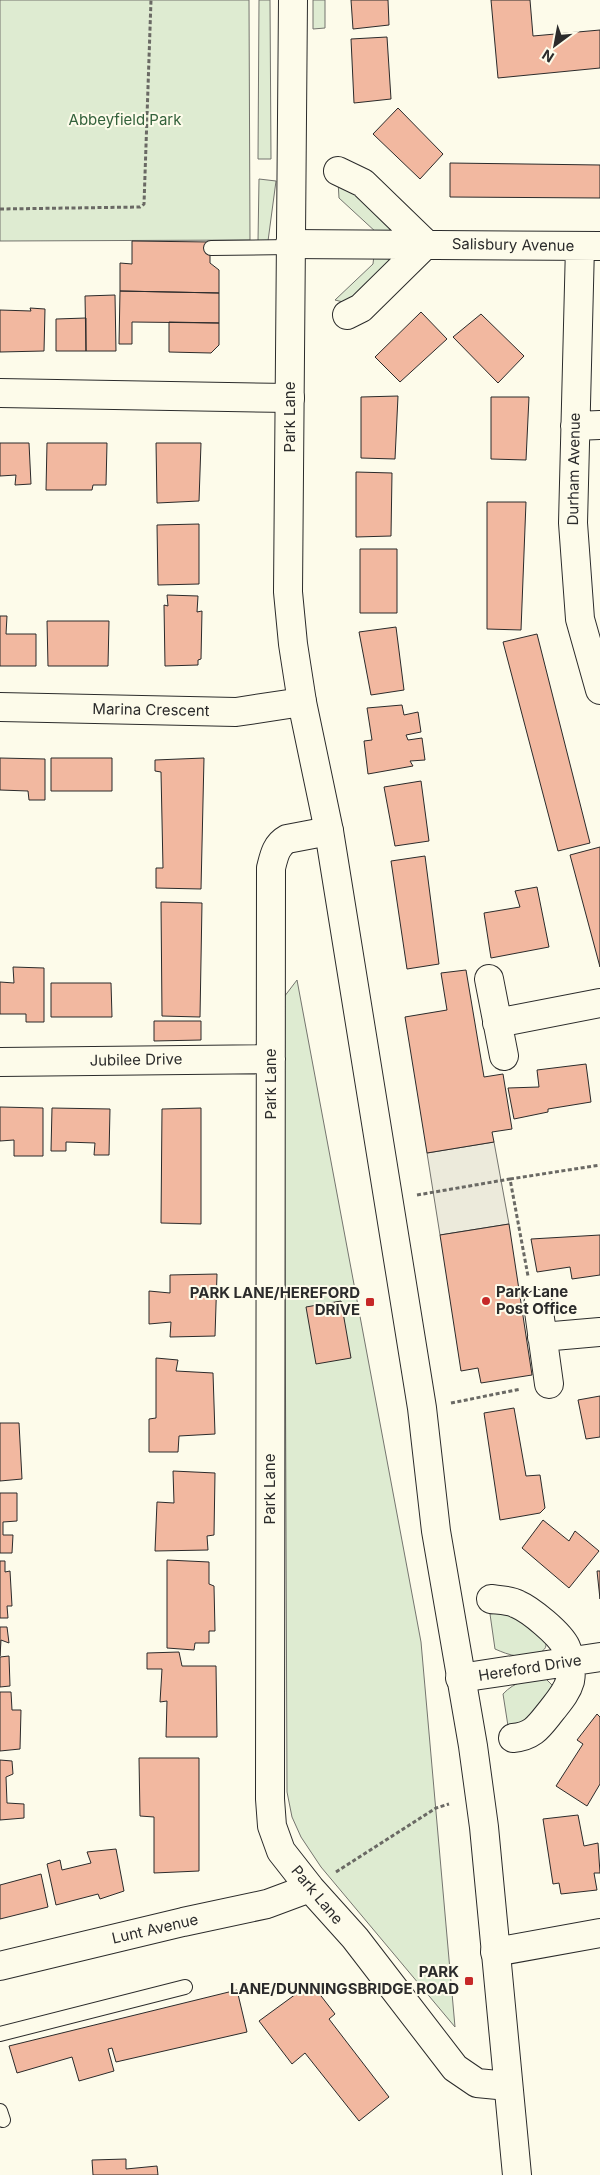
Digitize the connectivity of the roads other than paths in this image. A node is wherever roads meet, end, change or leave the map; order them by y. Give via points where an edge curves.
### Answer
1 (293, 0) edge
2 (338, 170) dead end
3 (426, 244) junction
4 (290, 246) junction
5 (590, 246) edge
6 (212, 248) dead end
7 (347, 315) dead end
8 (0, 393) edge
9 (290, 398) junction
10 (587, 426) edge
11 (600, 690) edge
12 (302, 702) junction
13 (0, 706) edge
14 (329, 831) junction
15 (489, 979) dead end
16 (600, 1003) edge
17 (497, 1023) junction
18 (504, 1056) dead end
19 (271, 1059) junction
20 (0, 1062) edge
21 (538, 1304) road end
22 (600, 1332) edge
23 (542, 1337) junction
24 (549, 1384) road end
25 (491, 1599) dead end
26 (600, 1657) edge
27 (570, 1662) junction
28 (460, 1678) junction
29 (513, 1738) dead end
30 (310, 1888) junction
31 (600, 1935) edge
32 (495, 1952) junction
33 (0, 1966) edge
34 (185, 1987) dead end
35 (0, 2034) edge
36 (508, 2086) junction
37 (517, 2175) edge

1 - 4 street, Park Lane
2 - 3 street via 363,183
3 - 4 street, Salisbury Avenue
3 - 5 street, Salisbury Avenue
3 - 7 street via 361,308
4 - 6 lane
4 - 9 street, Park Lane
5 - 10 street, Durham Avenue
8 - 9 street
9 - 12 street, Park Lane via 288,592 292,644
10 - 11 street, Durham Avenue via 573,523 580,619
12 - 13 street, Marina Crescent via 236,712
12 - 14 street, Park Lane
14 - 19 street, Park Lane via 281,842 271,868
14 - 28 street, Park Lane via 422,1408 436,1531
15 - 17 street
16 - 17 street
17 - 18 street
19 - 20 street, Jubilee Drive
19 - 30 street, Park Lane via 270,1798 272,1826 281,1851
21 - 23 street
22 - 23 street
23 - 24 street
25 - 27 street via 516,1603 528,1610 566,1646
26 - 27 street, Hereford Drive
27 - 28 street, Hereford Drive
27 - 29 street via 570,1680 563,1696 535,1731 525,1737
28 - 32 street, Park Lane via 484,1828
30 - 33 street, Lunt Avenue via 266,1904
30 - 36 street, Park Lane via 355,1938 455,2068 477,2083
31 - 32 street
32 - 36 street, Park Lane
34 - 35 lane
36 - 37 street, Park Lane

